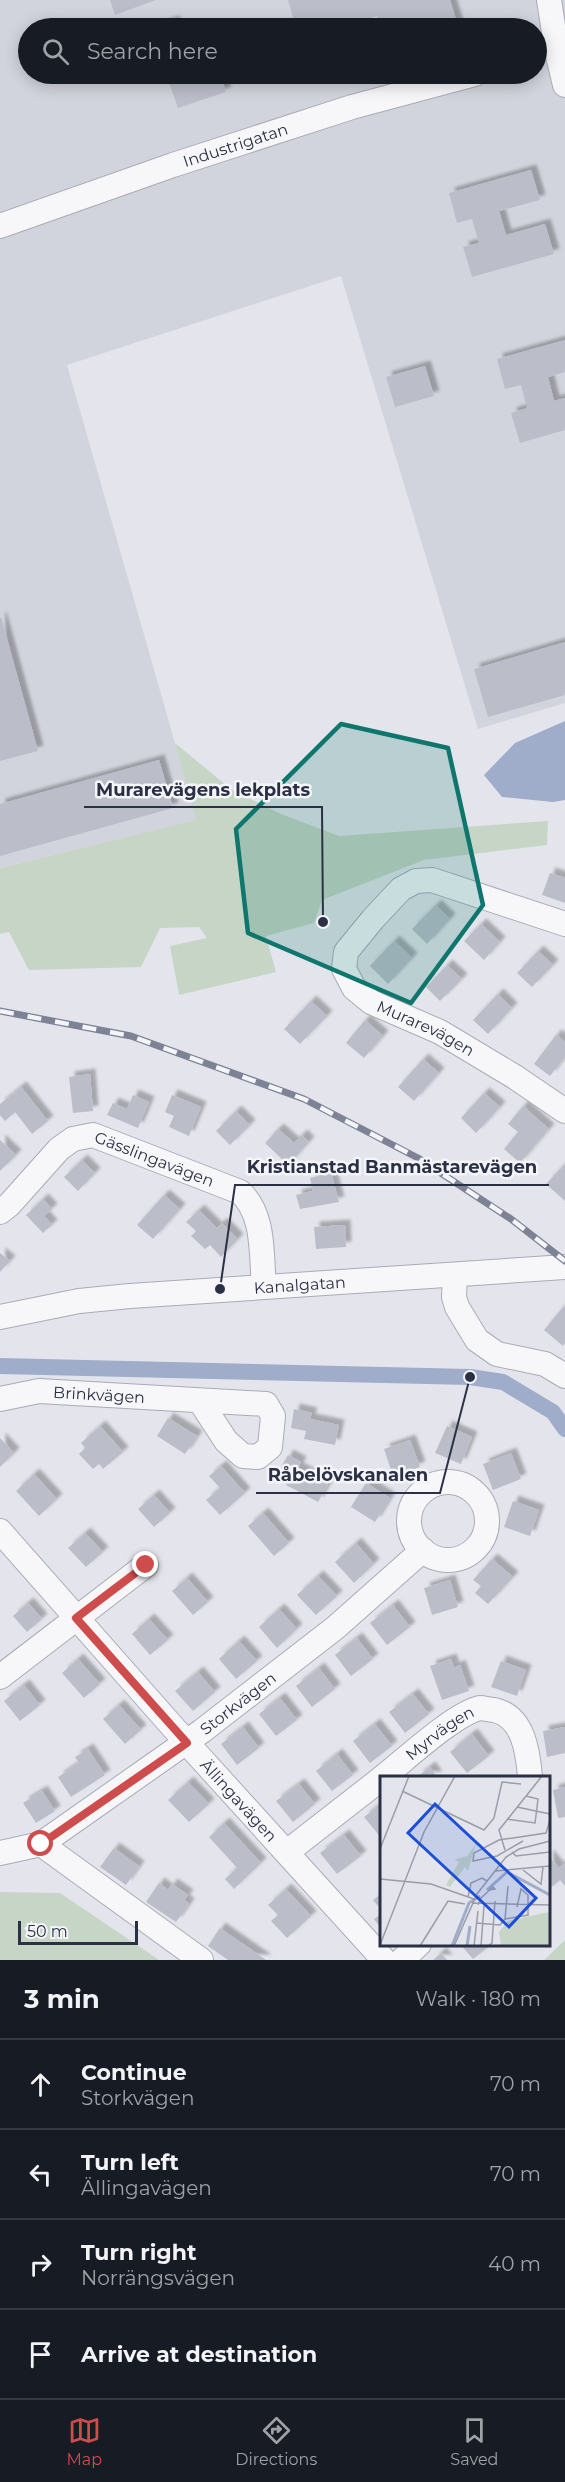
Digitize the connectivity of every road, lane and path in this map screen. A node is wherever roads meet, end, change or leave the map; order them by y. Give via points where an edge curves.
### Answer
1 (549, 0) edge
2 (553, 53) edge
3 (438, 84) edge
4 (565, 85) edge
5 (0, 226) edge
6 (565, 924) edge
7 (565, 1111) edge
8 (0, 1212) edge
9 (565, 1267) edge
10 (455, 1275) junction
11 (264, 1287) junction
12 (0, 1317) edge
13 (565, 1376) edge
14 (0, 1399) edge
15 (200, 1401) dead end
16 (0, 1531) edge
17 (423, 1550) dead end
18 (146, 1565) dead end
19 (76, 1618) junction
20 (0, 1677) edge
21 (187, 1743) junction
22 (383, 1776) edge
23 (531, 1776) edge
24 (380, 1779) edge
25 (41, 1844) junction
26 (0, 1852) edge
27 (286, 1852) junction
28 (418, 1945) edge
29 (201, 1960) edge
30 (384, 1960) edge
31 (402, 1960) edge

1 - 2 street
2 - 4 street
3 - 5 street, Industrigatan via 172,165
6 - 7 street, Murarevägen via 432,880 416,881 401,889 373,919 346,952 344,969 354,988 371,1002 440,1032
8 - 11 street, Gässlingavägen via 59,1149 73,1138 93,1135 240,1192 250,1201 257,1217
9 - 10 street, Kanalgatan
10 - 11 street, Kanalgatan
10 - 13 street via 454,1298 477,1340 497,1354 545,1364
11 - 12 street, Kanalgatan via 80,1301
14 - 15 street, Brinkvägen via 39,1391
16 - 19 street, Ällingavägen
17 - 21 street, Storkvägen via 335,1628
18 - 19 street
19 - 20 street
19 - 21 street, Ällingavägen
21 - 25 street, Storkvägen
21 - 27 street, Ällingavägen
22 - 23 street, Myrvägen via 460,1717 482,1708 506,1713 516,1722
24 - 27 street, Myrvägen
25 - 26 street
25 - 29 street
27 - 30 street, Ällingavägen
28 - 31 street

